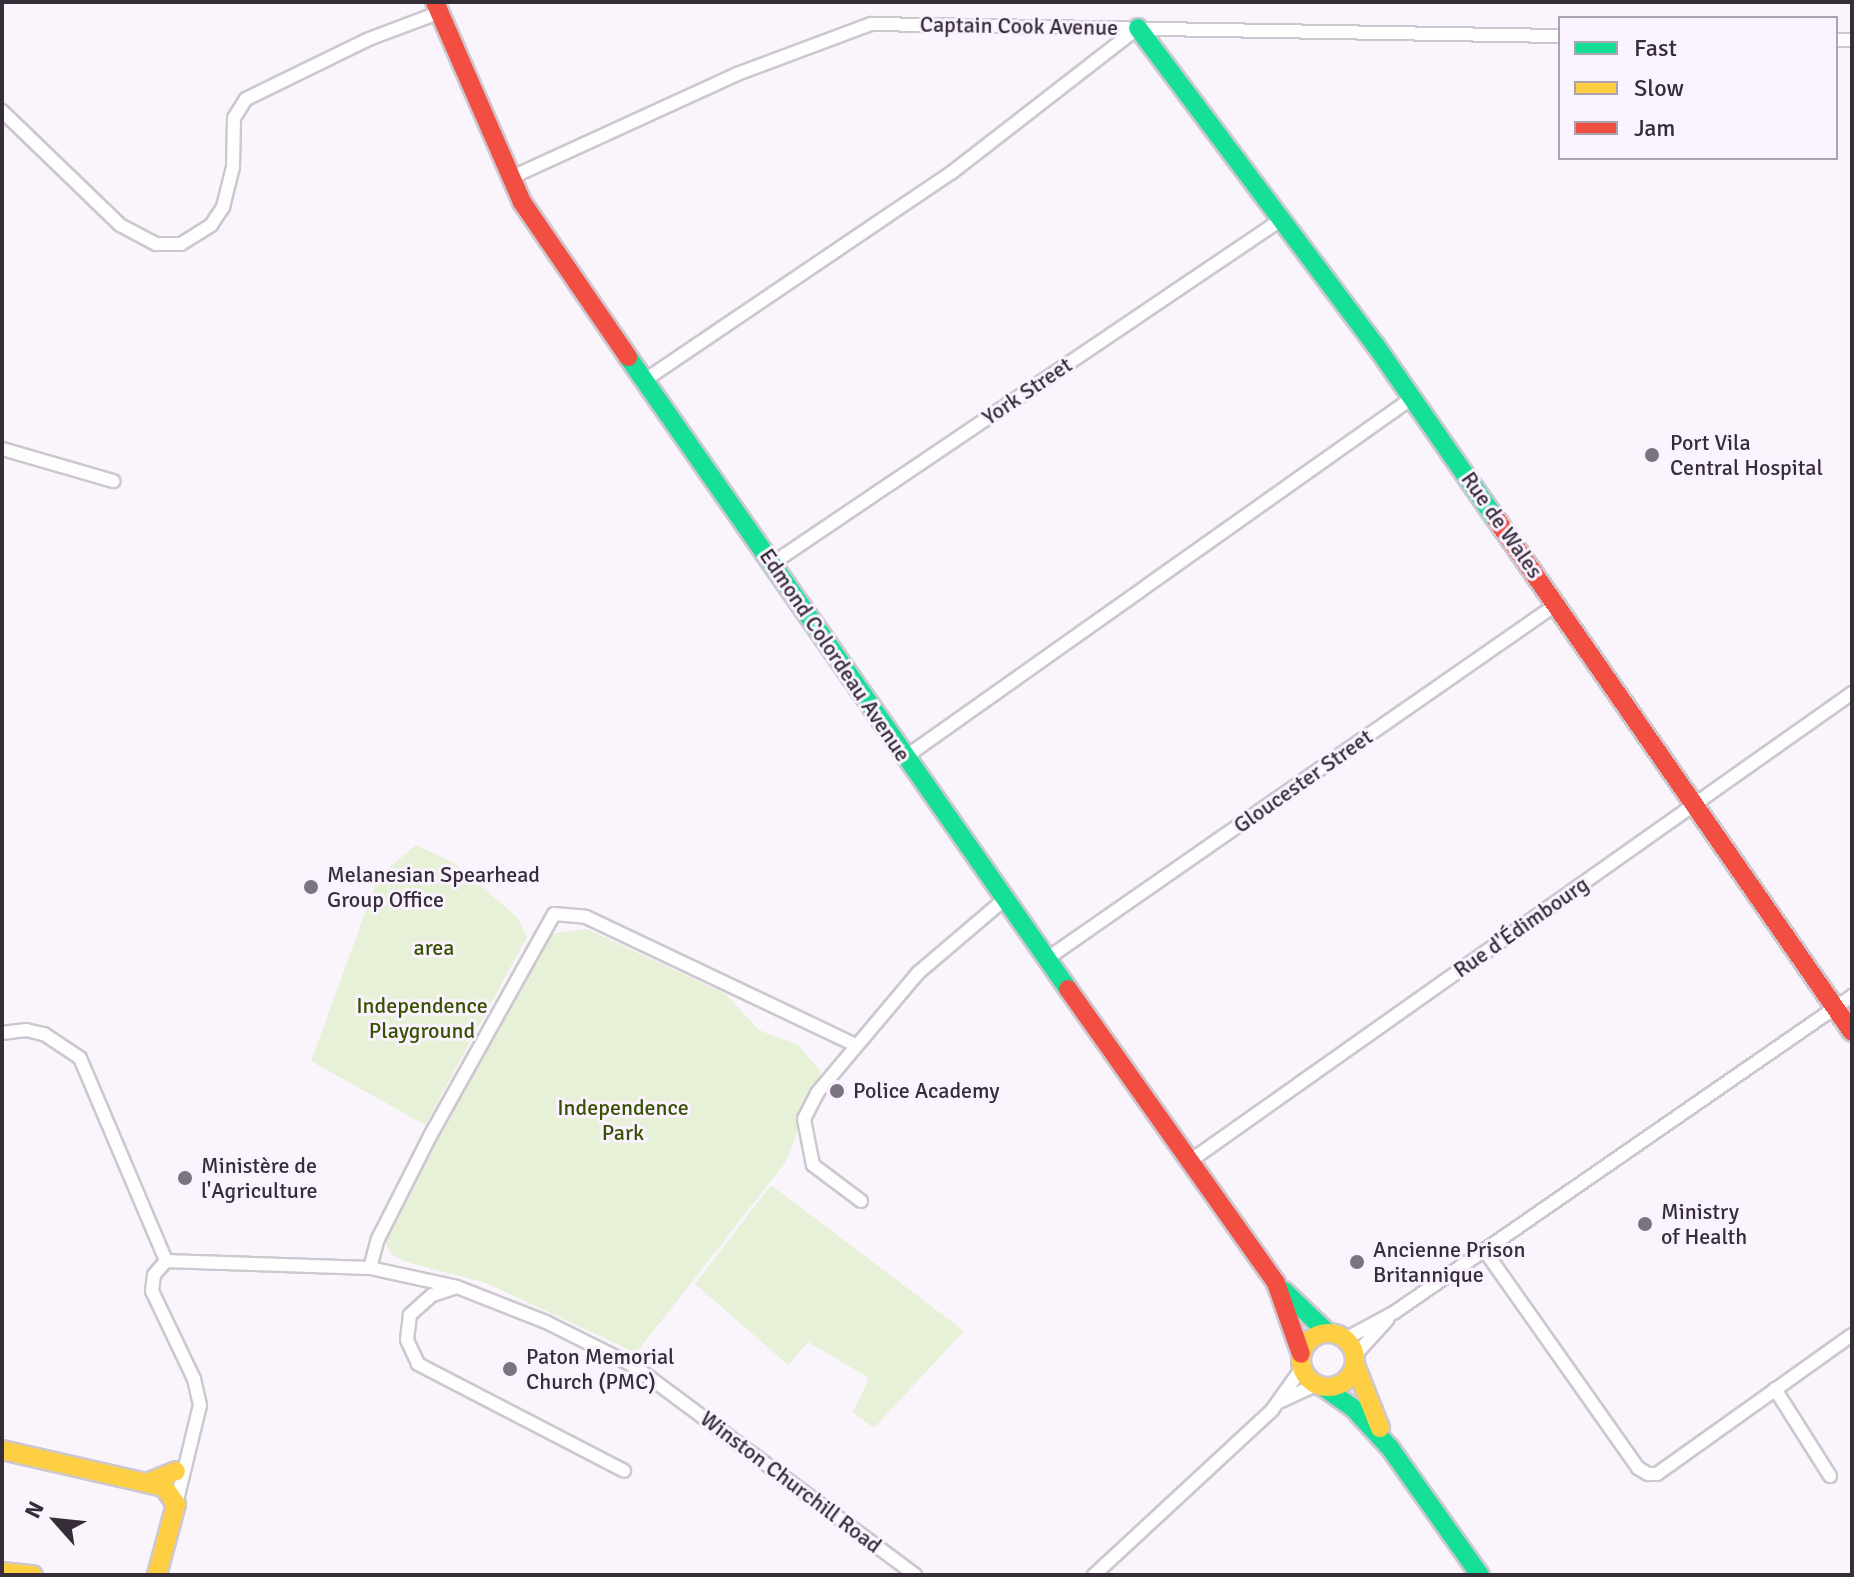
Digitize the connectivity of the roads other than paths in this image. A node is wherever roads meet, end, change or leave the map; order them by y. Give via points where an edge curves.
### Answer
1 (436, 7) edge
2 (1138, 28) junction
3 (1558, 36) edge
4 (2, 111) edge
5 (510, 178) junction
6 (1282, 219) junction
7 (645, 380) junction
8 (1412, 398) junction
9 (2, 449) edge
10 (113, 481) dead end
11 (773, 563) junction
12 (1557, 604) junction
13 (1852, 693) edge
14 (904, 758) junction
15 (1697, 803) junction
16 (1006, 898) junction
17 (1048, 958) junction
18 (1852, 996) edge
19 (1835, 1008) junction
20 (1852, 1032) edge
21 (2, 1033) edge
22 (855, 1045) junction
23 (1190, 1161) junction
24 (861, 1201) dead end
25 (1485, 1251) junction
26 (166, 1261) junction
27 (370, 1268) junction
28 (1276, 1283) junction
29 (457, 1287) junction
30 (1328, 1333) junction
31 (1852, 1335) edge
32 (1353, 1352) junction
33 (1302, 1361) junction
34 (1319, 1386) junction
35 (1775, 1389) junction
36 (1281, 1401) junction
37 (1390, 1448) junction
38 (2, 1450) edge
39 (182, 1464) junction
40 (624, 1471) dead end
41 (1830, 1476) dead end
42 (149, 1482) junction
43 (173, 1498) junction
44 (2, 1572) edge
45 (33, 1575) edge
46 (157, 1575) edge
47 (915, 1575) edge
48 (1094, 1575) edge
49 (1480, 1575) edge

1 - 4 street via 246,99 234,118 233,167 223,207 211,225 181,244 156,244 120,225
1 - 5 street, Edmond Colordeau Avenue
2 - 3 street, Captain Cook Avenue
2 - 5 street, Captain Cook Avenue via 871,24 737,74
2 - 6 street, Rue de Wales
2 - 7 street via 951,173
5 - 7 street, Edmond Colordeau Avenue
6 - 8 street, Rue de Wales
6 - 11 street, York Street
7 - 11 street, Edmond Colordeau Avenue
8 - 12 street, Rue de Wales
8 - 14 street
9 - 10 street
11 - 14 street, Edmond Colordeau Avenue
12 - 15 street, Rue de Wales
12 - 17 street, Gloucester Street
13 - 15 street, Rue d'Édimbourg
14 - 16 street, Edmond Colordeau Avenue
15 - 19 street, Rue de Wales
15 - 23 street, Rue d'Édimbourg
16 - 17 street, Edmond Colordeau Avenue
16 - 22 street via 918,973
17 - 23 street, Edmond Colordeau Avenue
18 - 19 street
19 - 20 street, Rue de Wales
19 - 25 street
21 - 26 street via 44,1034 80,1058
22 - 24 street via 804,1119 813,1165
22 - 27 street via 586,917 554,914 430,1136 378,1239
23 - 28 street, Edmond Colordeau Avenue
25 - 32 street via 1395,1312
25 - 35 street via 1638,1468 1648,1474 1657,1474
26 - 27 street, Winston Churchill Road
26 - 39 street via 154,1275 152,1291 199,1397
27 - 29 street, Winston Churchill Road
28 - 30 street
28 - 33 street via 1294,1322
29 - 40 street via 432,1295 410,1315 407,1340 418,1364
29 - 47 street, Winston Churchill Road via 546,1322 634,1366
30 - 32 street
30 - 33 street via 1307,1343
31 - 35 street
32 - 34 street via 1337,1386
32 - 37 street
33 - 34 street
33 - 36 street
34 - 36 street
34 - 37 street via 1353,1408
35 - 41 street
36 - 48 street
37 - 49 street
38 - 42 street
39 - 42 street
39 - 43 street
42 - 43 street
43 - 46 street
44 - 45 street

